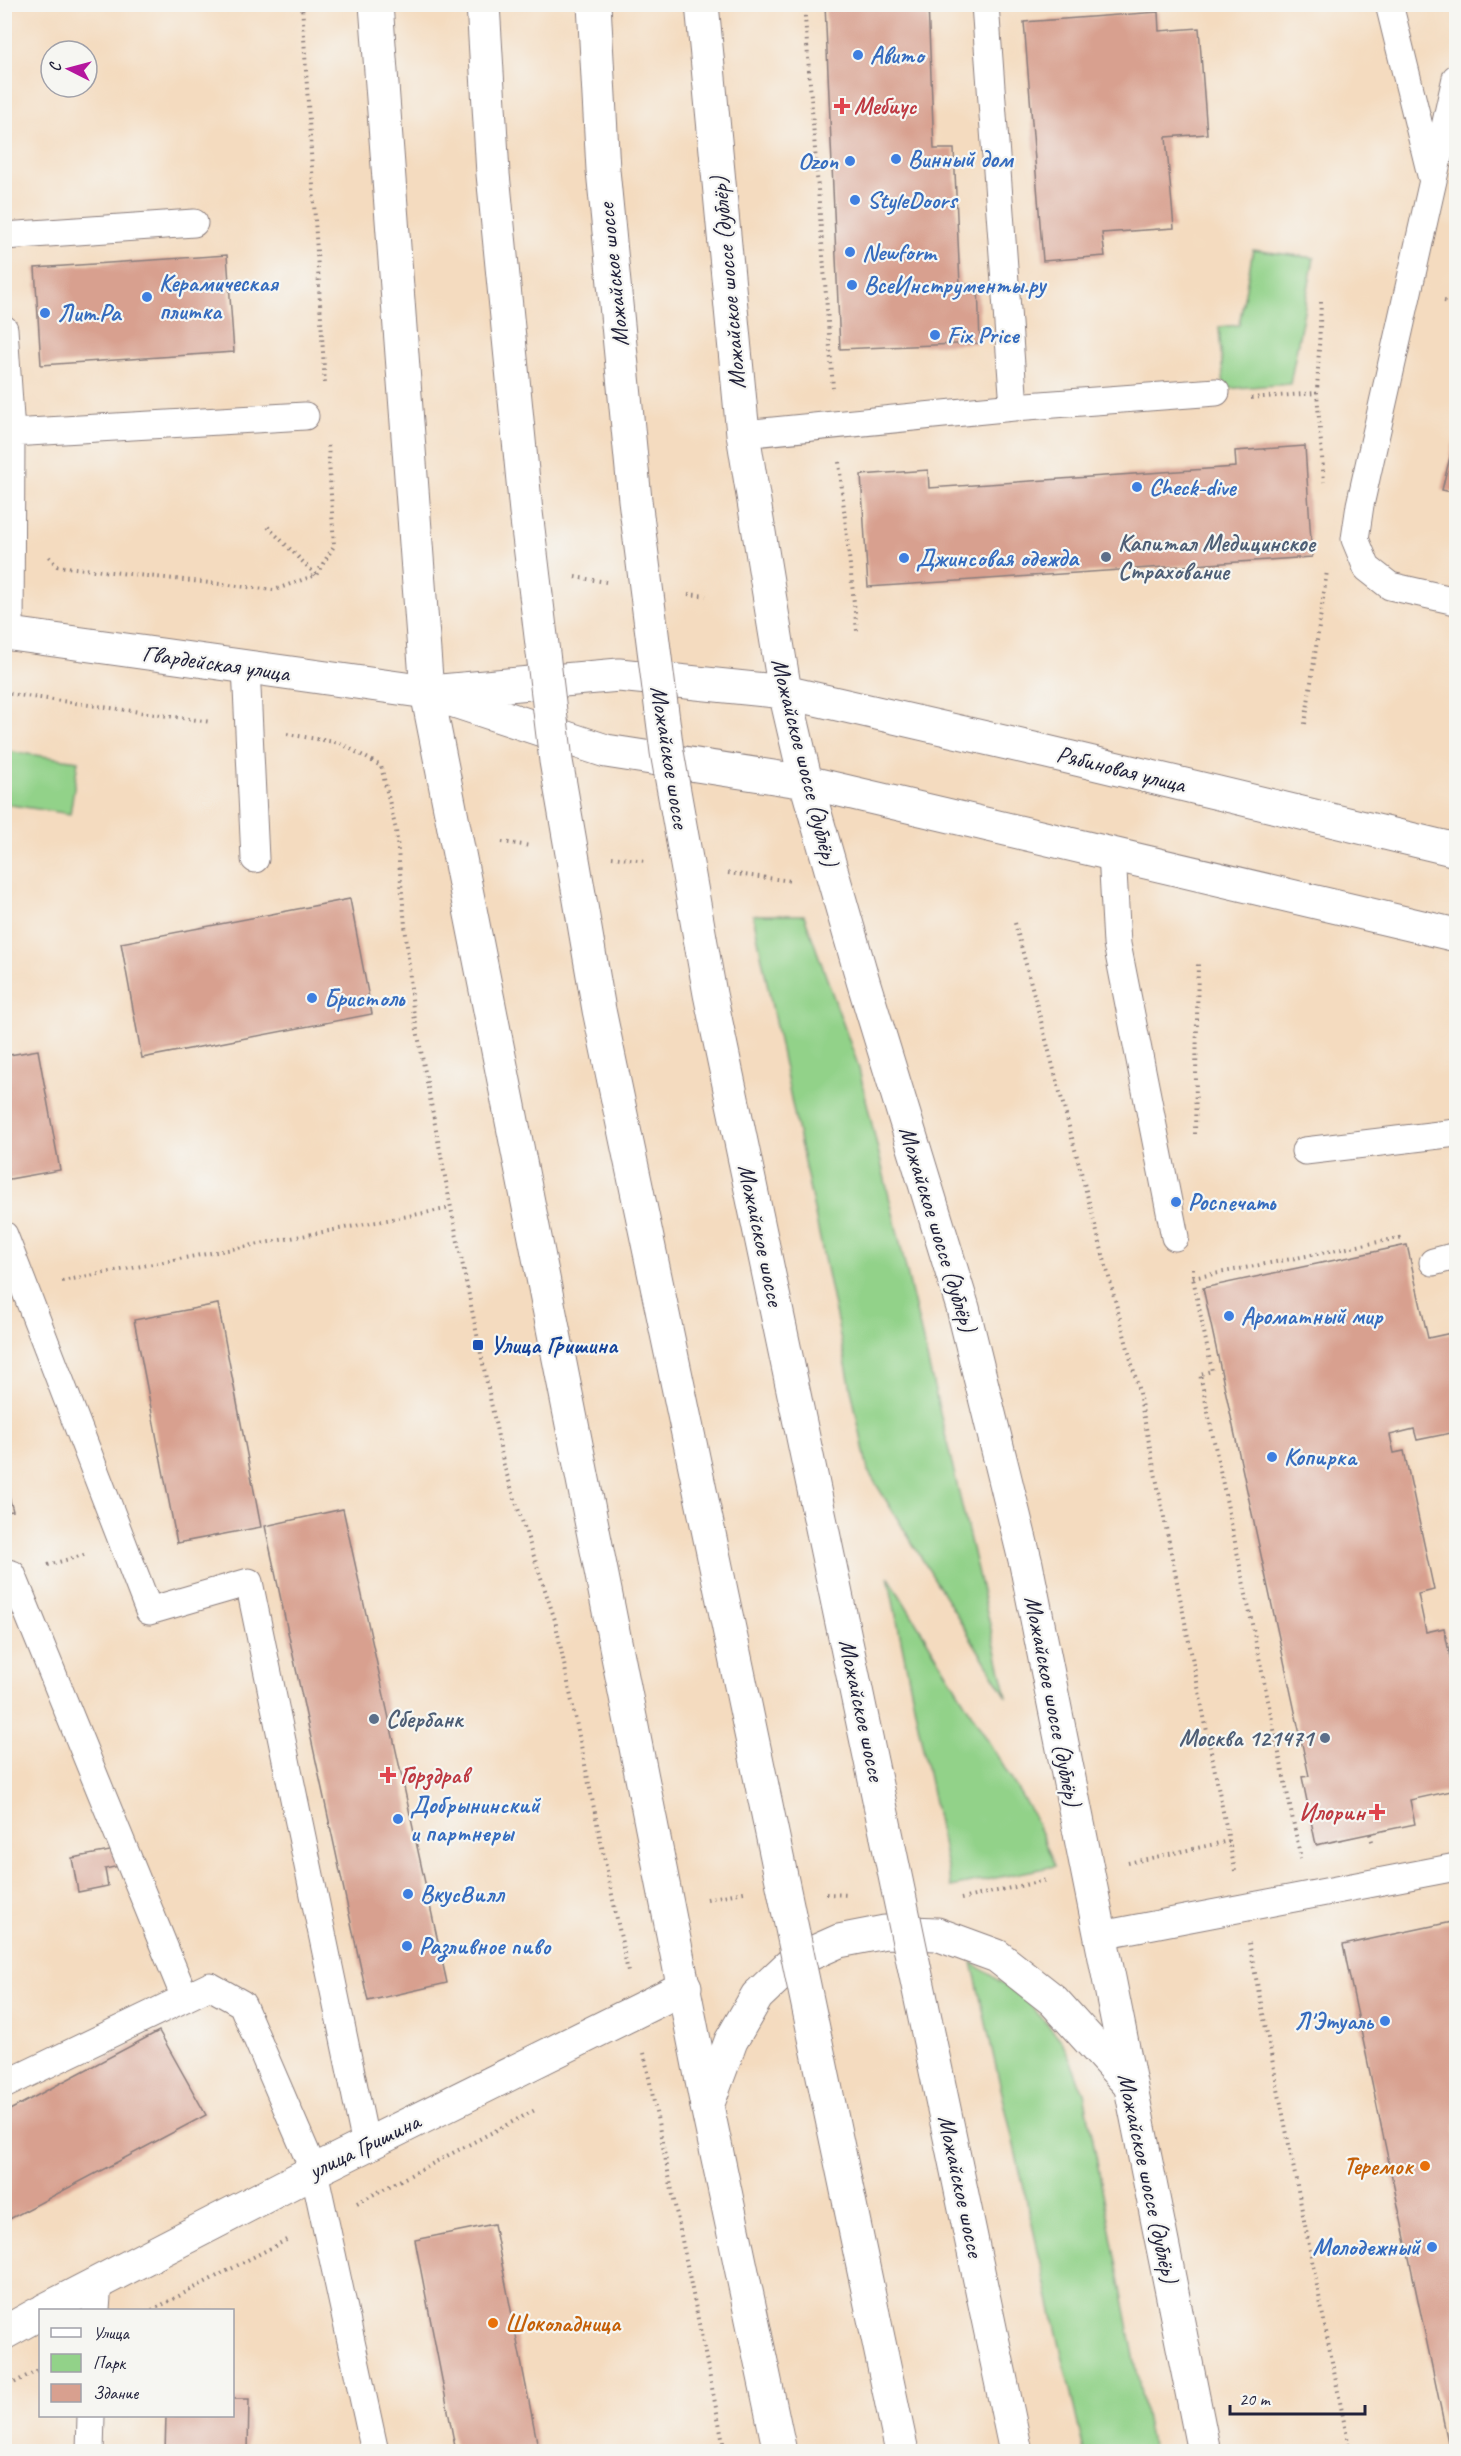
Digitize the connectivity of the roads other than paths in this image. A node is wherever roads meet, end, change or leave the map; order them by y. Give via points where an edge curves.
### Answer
1 (376, 4) edge
2 (483, 4) edge
3 (594, 4) edge
4 (702, 4) edge
5 (986, 4) edge
6 (1389, 4) edge
7 (1456, 78) edge
8 (1433, 182) junction
9 (195, 223) dead end
10 (4, 236) edge
11 (4, 329) edge
12 (1216, 392) road end
13 (1014, 407) junction
14 (305, 416) dead end
15 (11, 433) junction
16 (743, 434) junction
17 (1456, 601) edge
18 (7, 634) edge
19 (246, 668) junction
20 (427, 692) junction
21 (785, 692) junction
22 (806, 782) junction
23 (1456, 850) edge
24 (1112, 853) junction
25 (255, 859) dead end
26 (1456, 935) edge
27 (1456, 1133) edge
28 (1305, 1151) dead end
29 (4, 1235) edge
30 (1175, 1237) dead end
31 (8, 1573) edge
32 (1456, 1868) edge
33 (1101, 1935) junction
34 (685, 1987) junction
35 (185, 1998) junction
36 (1128, 2083) junction
37 (4, 2085) edge
38 (707, 2106) junction
39 (366, 2145) junction
40 (314, 2170) junction
41 (97, 2296) edge
42 (49, 2309) edge
43 (39, 2314) edge
44 (4, 2333) edge
45 (92, 2417) edge
46 (90, 2451) edge
47 (375, 2451) edge
48 (780, 2451) edge
49 (902, 2451) edge
50 (1016, 2451) edge
51 (1204, 2451) edge

1 - 20 main road
2 - 49 main road, bridge via 494,174 526,513 556,761 592,974
3 - 50 main road, Можайское шоссе, bridge via 603,170 634,489 667,752 710,994
4 - 16 main road, Можайское шоссе (дублёр)
5 - 13 lane
6 - 8 lane
7 - 8 lane
8 - 17 lane via 1355,539 1367,568 1390,586
9 - 10 lane
11 - 15 lane
12 - 13 lane
13 - 16 lane
14 - 15 lane
15 - 18 lane
16 - 21 main road, Можайское шоссе (дублёр)
18 - 19 main road, Гвардейская улица
19 - 20 main road, Гвардейская улица
19 - 25 lane
20 - 21 main road, Рябиновая улица via 619,675
20 - 22 main road via 606,751
20 - 34 main road
21 - 22 main road, Можайское шоссе (дублёр)
21 - 23 main road, Рябиновая улица
22 - 24 main road
22 - 33 main road, Можайское шоссе (дублёр) via 963,1308 1026,1564
24 - 26 main road
24 - 30 lane via 1117,944
27 - 28 lane
29 - 39 lane via 149,1611 249,1582
31 - 35 lane
32 - 33 lane
33 - 36 main road, Можайское шоссе (дублёр)
34 - 38 main road
34 - 39 main road, улица Гришина
35 - 37 lane
35 - 40 lane via 210,1986 242,2004
36 - 38 main road via 1053,2000 997,1956 937,1934 885,1932 839,1941 794,1961 757,1995 731,2041
36 - 51 main road, Можайское шоссе (дублёр)
38 - 48 main road
39 - 40 main road, улица Гришина
40 - 41 main road, улица Гришина
40 - 47 lane
41 - 42 main road, улица Гришина
43 - 44 main road
45 - 46 lane

